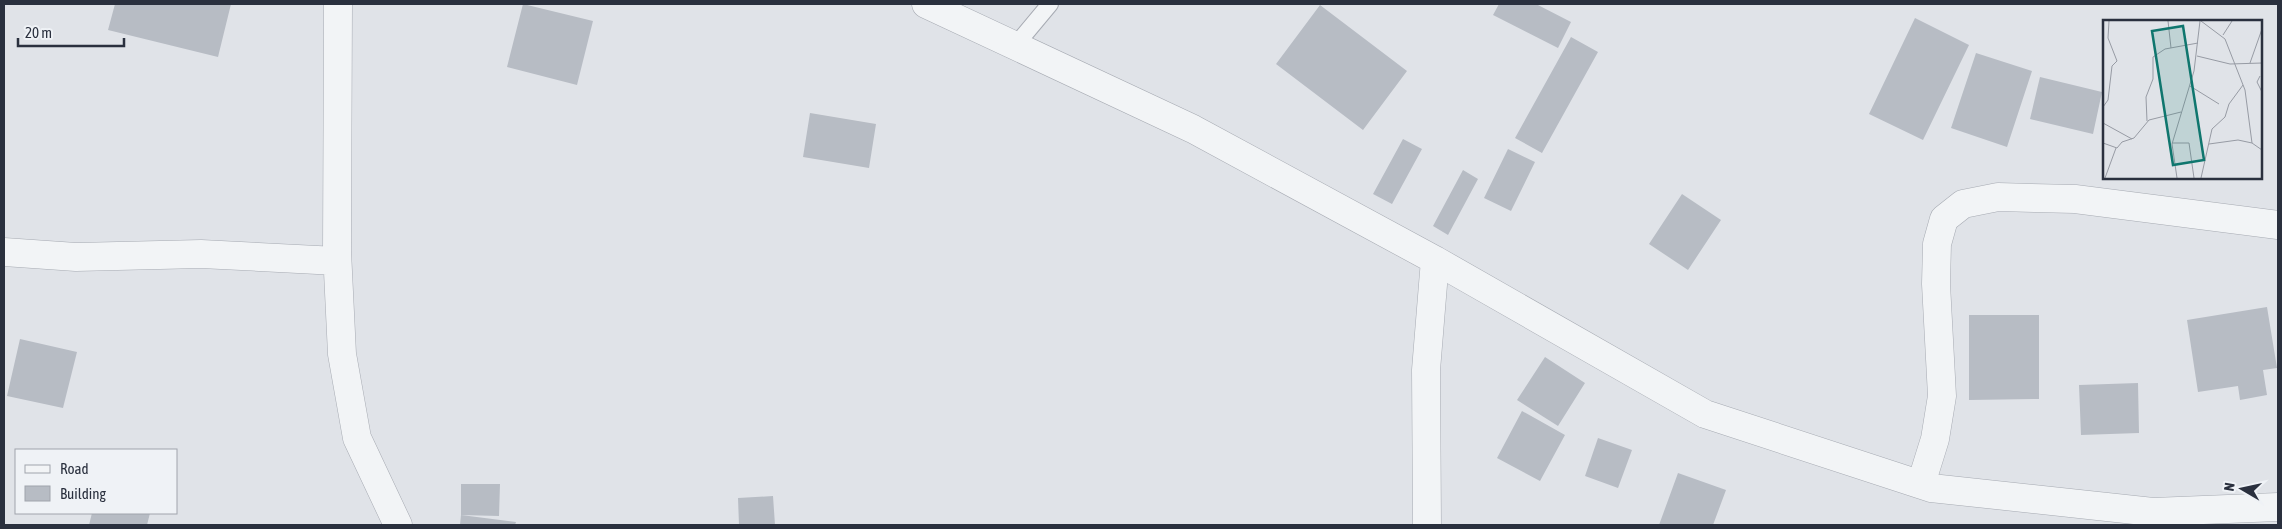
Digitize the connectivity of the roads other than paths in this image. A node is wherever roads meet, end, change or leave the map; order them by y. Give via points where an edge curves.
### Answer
1 (338, 4) edge
2 (926, 4) edge
3 (1050, 4) edge
4 (1016, 46) junction
5 (2278, 225) edge
6 (4, 252) edge
7 (1434, 260) junction
8 (337, 261) junction
9 (1921, 484) junction
10 (2278, 507) edge
11 (398, 525) edge
12 (1427, 525) edge

1 - 8 street
2 - 4 street
3 - 4 lane
4 - 7 street via 1193,129
5 - 9 street via 2075,199 1998,197 1963,204 1944,219 1937,244 1942,396 1935,439
6 - 8 street via 76,257 201,254
7 - 9 street via 1706,414
7 - 12 street via 1426,370
8 - 11 street via 342,354 356,438
9 - 10 street via 1931,488 2153,512

